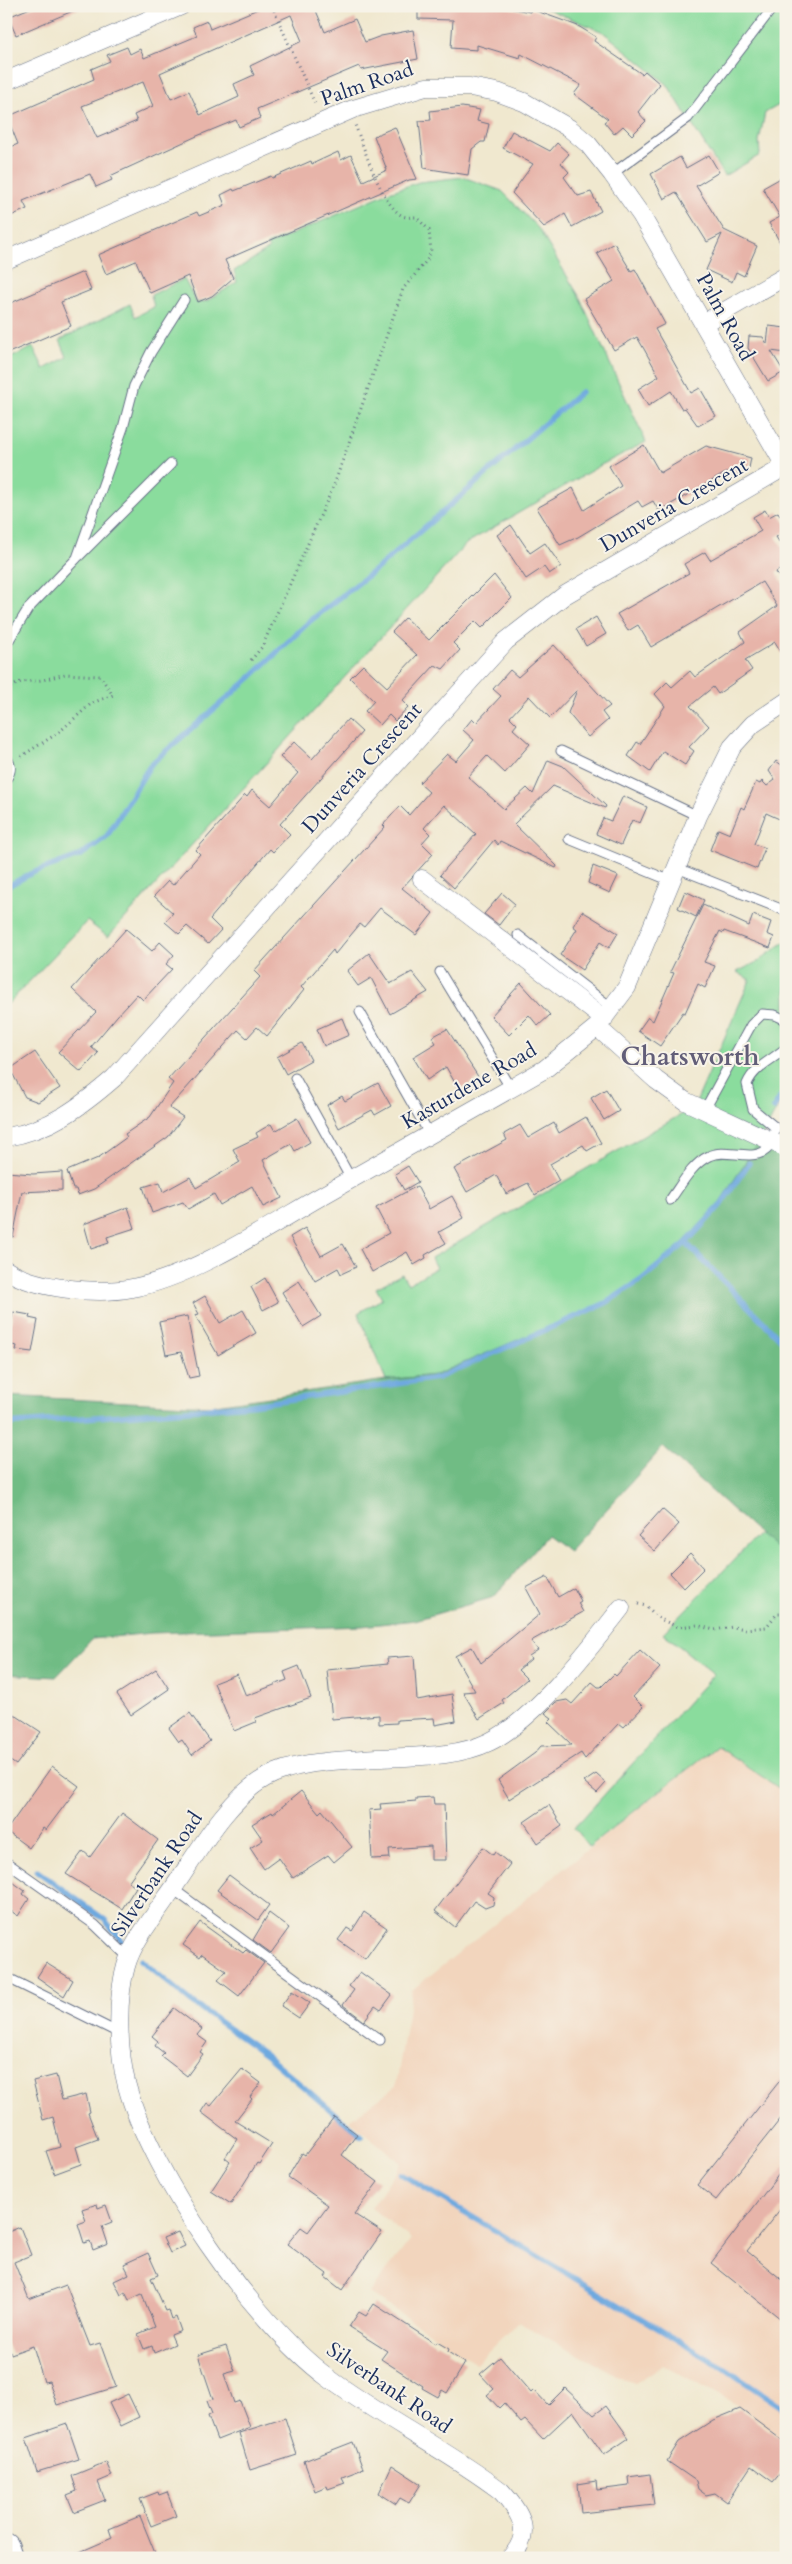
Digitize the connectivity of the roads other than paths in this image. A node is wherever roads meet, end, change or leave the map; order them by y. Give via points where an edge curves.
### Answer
1 (181, 6) edge
2 (774, 6) edge
3 (6, 81) edge
4 (612, 174) junction
5 (6, 260) edge
6 (786, 276) edge
7 (184, 300) dead end
8 (704, 323) junction
9 (171, 464) dead end
10 (785, 466) edge
11 (77, 558) junction
12 (6, 645) edge
13 (786, 702) edge
14 (561, 751) dead end
15 (8, 760) edge
16 (6, 780) edge
17 (698, 816) junction
18 (569, 839) dead end
19 (674, 874) junction
20 (422, 879) dead end
21 (786, 911) edge
22 (518, 935) dead end
23 (440, 972) dead end
24 (360, 1012) dead end
25 (604, 1018) junction
26 (786, 1020) edge
27 (786, 1048) edge
28 (295, 1078) dead end
29 (510, 1089) junction
30 (704, 1110) junction
31 (430, 1135) junction
32 (6, 1137) edge
33 (779, 1145) edge
34 (351, 1179) junction
35 (670, 1200) dead end
36 (6, 1270) edge
37 (621, 1608) road end
38 (6, 1862) edge
39 (173, 1889) junction
40 (129, 1958) junction
41 (6, 1977) edge
42 (119, 2033) junction
43 (380, 2040) dead end
44 (6, 2546) edge
45 (10, 2558) edge
46 (510, 2558) edge

1 - 3 street
2 - 4 lane via 688,118
4 - 5 street, Palm Road via 588,144 569,128 524,102 470,87 426,87 349,111
4 - 8 street, Palm Road via 641,215
6 - 8 street
7 - 11 lane via 134,386 123,428
8 - 10 street, Palm Road
9 - 11 lane
10 - 32 street, Dunveria Crescent via 565,595 506,641 114,1078 87,1102 51,1124
11 - 12 lane via 28,609
13 - 17 street, Kasturdene Road via 753,724 732,747
14 - 17 lane
15 - 16 lane via 11,771
17 - 19 street, Kasturdene Road
18 - 19 lane
19 - 21 lane
19 - 25 street, Kasturdene Road via 627,987
20 - 25 street
22 - 25 lane
23 - 29 lane
24 - 31 lane
25 - 29 street, Kasturdene Road via 545,1069
25 - 30 street via 656,1080
26 - 30 lane via 762,1014 751,1025
27 - 33 lane via 757,1067 746,1084 753,1109 776,1128
28 - 34 lane
29 - 31 street, Kasturdene Road
30 - 33 street
31 - 34 street, Kasturdene Road
33 - 35 lane via 758,1154 716,1153 708,1156 693,1169
34 - 36 street, Kasturdene Road via 244,1241 173,1276 132,1288 99,1292 49,1286
37 - 39 street, Silverbank Road via 539,1703 490,1742 428,1755 321,1762 264,1779 216,1824
38 - 40 lane via 95,1925
39 - 40 street, Silverbank Road via 138,1938
39 - 43 lane
40 - 42 street, Silverbank Road via 122,1984
41 - 42 lane
42 - 46 street, Silverbank Road via 127,2086 138,2116 170,2181 223,2263 261,2314 325,2376 501,2491 514,2505 524,2527 518,2548
44 - 45 street

